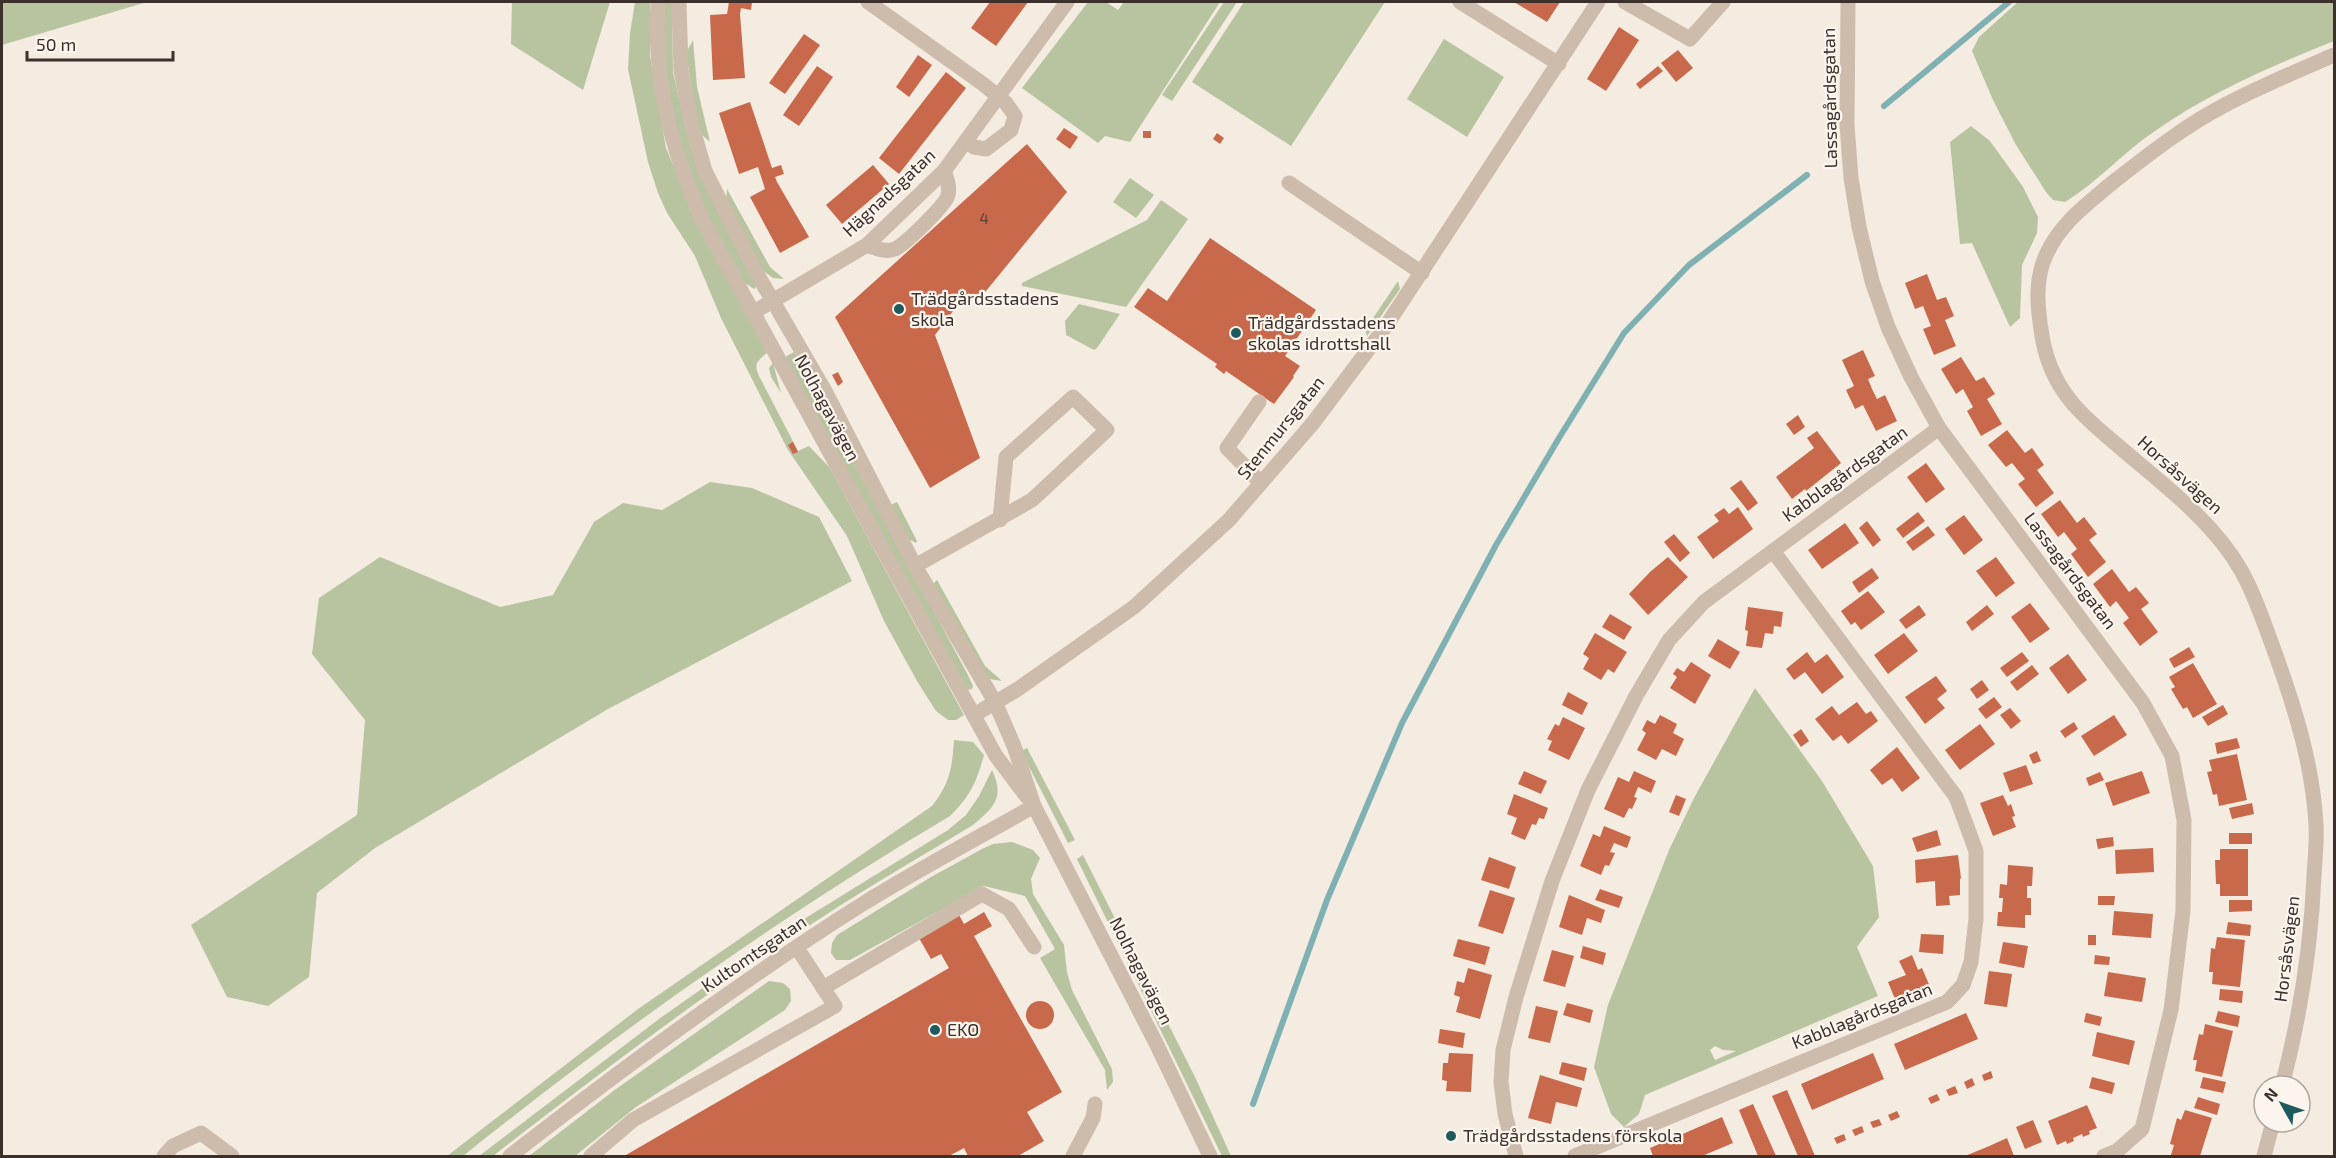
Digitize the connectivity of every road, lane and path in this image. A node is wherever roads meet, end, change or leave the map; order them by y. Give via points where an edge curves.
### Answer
1 (658, 2) edge
2 (679, 2) edge
3 (868, 2) edge
4 (1067, 2) edge
5 (1460, 2) edge
6 (1598, 2) edge
7 (1625, 2) edge
8 (1723, 2) edge
9 (1848, 2) edge
10 (2334, 55) edge
11 (1559, 64) junction
12 (999, 97) junction
13 (966, 142) junction
14 (944, 171) junction
15 (1289, 183) dead end
16 (867, 244) junction
17 (1422, 273) junction
18 (774, 300) junction
19 (754, 312) junction
20 (1259, 402) dead end
21 (1940, 428) junction
22 (1261, 483) junction
23 (1000, 520) junction
24 (1773, 551) junction
25 (915, 566) junction
26 (995, 702) junction
27 (974, 715) junction
28 (1034, 806) junction
29 (1034, 947) dead end
30 (797, 948) junction
31 (823, 988) junction
32 (2285, 1074) edge
33 (1095, 1104) dead end
34 (2270, 1134) edge
35 (164, 1156) edge
36 (232, 1156) edge
37 (510, 1156) edge
38 (591, 1156) edge
39 (1073, 1156) edge
40 (1210, 1156) edge
41 (1516, 1156) edge
42 (1575, 1156) edge
43 (2104, 1156) edge
44 (2264, 1156) edge

1 - 19 street, Nolhagavägen via 658,68 667,124 703,221
2 - 18 street, Nolhagavägen via 681,70 705,171
3 - 12 street
4 - 12 street, Hägnadsgatan
5 - 11 street
6 - 11 street, Stenmursgatan
7 - 8 street via 1690,39
9 - 21 street, Lassagårdsgatan via 1846,124 1859,227 1888,327
10 - 32 street, Horsåsvägen via 2223,106 2130,169 2084,206 2055,237 2045,256 2038,289 2042,337 2070,400 2217,536 2251,590 2283,675 2309,772 2316,825 2306,972
11 - 17 street, Stenmursgatan
12 - 13 street, Hägnadsgatan
12 - 13 street via 1015,116 1011,130 986,149
13 - 14 street, Hägnadsgatan
14 - 16 street, Hägnadsgatan
14 - 16 street via 948,196 935,214 894,249
15 - 17 street via 1369,245
16 - 18 street, Hägnadsgatan
17 - 22 street, Stenmursgatan via 1319,414
18 - 19 street, Hägnadsgatan
18 - 25 street, Nolhagavägen
19 - 27 street, Nolhagavägen
20 - 22 street via 1227,448
21 - 24 street, Kabblagårdsgatan
21 - 43 street, Lassagårdsgatan via 2144,703 2172,756 2184,820 2183,911 2171,1010 2142,1130 2117,1151
22 - 26 street, Stenmursgatan via 1230,520 1134,607
23 - 23 street via 1032,500 1107,430 1073,397 1006,457
23 - 25 street
24 - 41 street, Kabblagårdsgatan via 1704,602 1669,640 1588,790 1552,881 1503,1050 1501,1082
24 - 42 street, Kabblagårdsgatan via 1956,797 1976,851 1976,919 1971,962 1963,985 1947,1002
25 - 26 street, Nolhagavägen
26 - 27 street, Stenmursgatan
26 - 28 street, Nolhagavägen
27 - 28 street, Nolhagavägen via 996,756
28 - 30 street, Kultomtsgatan via 861,905
28 - 40 street, Nolhagavägen
29 - 31 street via 1009,909 982,894
30 - 31 street
30 - 37 street, Kultomtsgatan
31 - 38 street via 835,1006 633,1120
33 - 39 street via 1094,1118
34 - 44 street
35 - 36 street via 173,1146 201,1133

